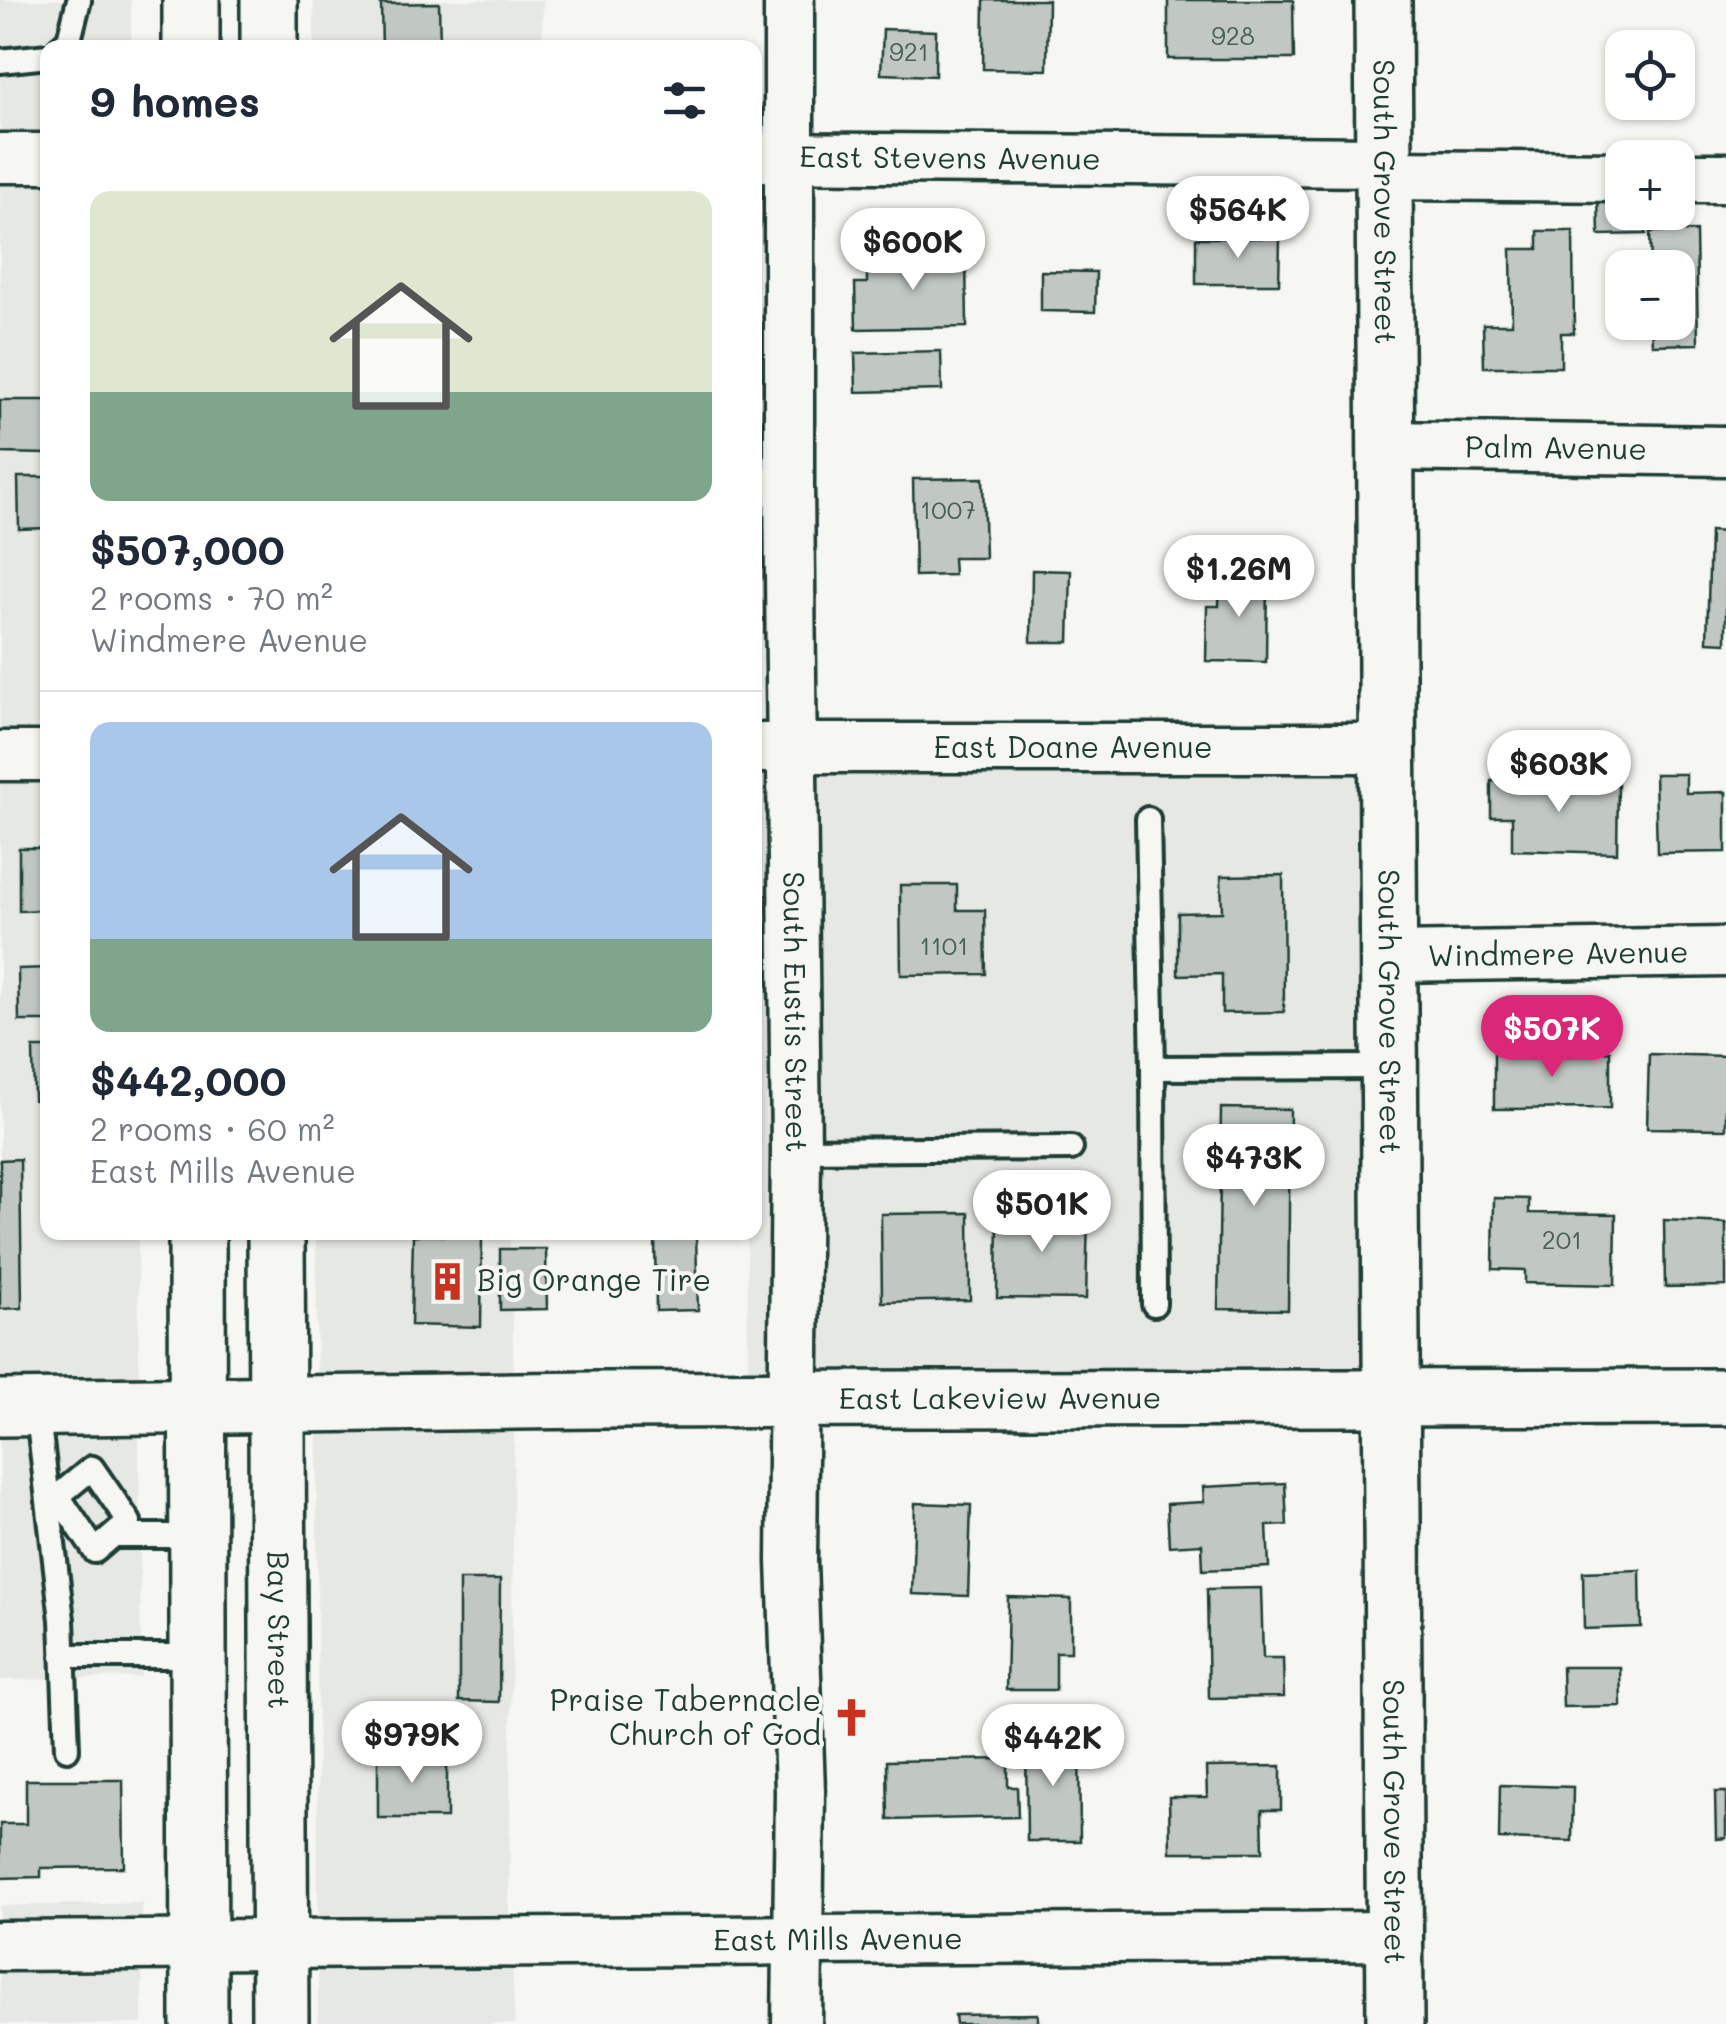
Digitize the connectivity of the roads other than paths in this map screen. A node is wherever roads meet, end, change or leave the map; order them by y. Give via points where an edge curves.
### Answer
1 (79, 0) edge
2 (190, 0) edge
3 (269, 0) edge
4 (789, 0) edge
5 (1383, 0) edge
6 (69, 40) edge
7 (191, 40) edge
8 (269, 40) edge
9 (40, 58) edge
10 (0, 61) edge
11 (772, 157) edge
12 (0, 158) edge
13 (40, 158) edge
14 (1384, 169) junction
15 (1605, 177) edge
16 (1695, 178) edge
17 (1726, 178) edge
18 (1386, 446) junction
19 (1726, 450) edge
20 (774, 748) edge
21 (1388, 748) junction
22 (0, 756) edge
23 (40, 756) edge
24 (1148, 818) dead end
25 (1726, 952) edge
26 (1390, 957) junction
27 (1390, 1067) junction
28 (1153, 1068) junction
29 (1070, 1148) dead end
30 (796, 1150) junction
31 (197, 1240) edge
32 (276, 1240) edge
33 (1154, 1304) dead end
34 (1726, 1396) edge
35 (1393, 1398) junction
36 (792, 1399) junction
37 (276, 1405) junction
38 (198, 1406) junction
39 (27, 1425) edge
40 (78, 1479) junction
41 (114, 1536) junction
42 (198, 1536) junction
43 (63, 1656) junction
44 (198, 1656) junction
45 (67, 1750) dead end
46 (1394, 1936) junction
47 (279, 1942) junction
48 (199, 1943) junction
49 (798, 1943) junction
50 (0, 1946) edge
51 (200, 2024) edge
52 (280, 2024) edge
53 (798, 2024) edge
54 (1395, 2024) edge

1 - 6 lane
2 - 7 street
3 - 8 street
4 - 11 street, South Eustis Street
5 - 14 street, South Grove Street
9 - 10 lane
11 - 14 street, East Stevens Avenue
11 - 20 street, South Eustis Street via 789,484
12 - 13 street
14 - 15 street, East Stevens Avenue
14 - 18 street, South Grove Street
16 - 17 street
18 - 19 street, Palm Avenue
18 - 21 street, South Grove Street
20 - 21 street, East Doane Avenue
20 - 30 street, South Eustis Street
21 - 26 street, South Grove Street
22 - 23 street
24 - 28 lane
25 - 26 street, Windmere Avenue
26 - 27 street, South Grove Street
27 - 28 lane
27 - 35 street, South Grove Street
28 - 33 lane
29 - 30 lane
30 - 36 street, South Eustis Street
31 - 38 street
32 - 37 street, Bay Street
34 - 35 street, East Lakeview Avenue
35 - 36 street, East Lakeview Avenue
35 - 46 street, South Grove Street
36 - 37 street, East Lakeview Avenue
36 - 49 street, South Eustis Street
37 - 38 street, East Lakeview Avenue
37 - 47 street, Bay Street
38 - 39 street, East Lakeview Avenue
38 - 42 street
39 - 40 lane
39 - 43 lane
40 - 41 lane via 92,1468 129,1522
40 - 41 lane via 58,1496 95,1551
41 - 42 lane
42 - 44 street
43 - 44 lane
43 - 45 lane
44 - 48 street
46 - 49 street, East Mills Avenue
46 - 54 street, South Grove Street
47 - 48 street, East Mills Avenue
47 - 49 street, East Mills Avenue
47 - 52 street, Bay Street
48 - 50 street, East Mills Avenue
48 - 51 street
49 - 53 street, South Eustis Street

